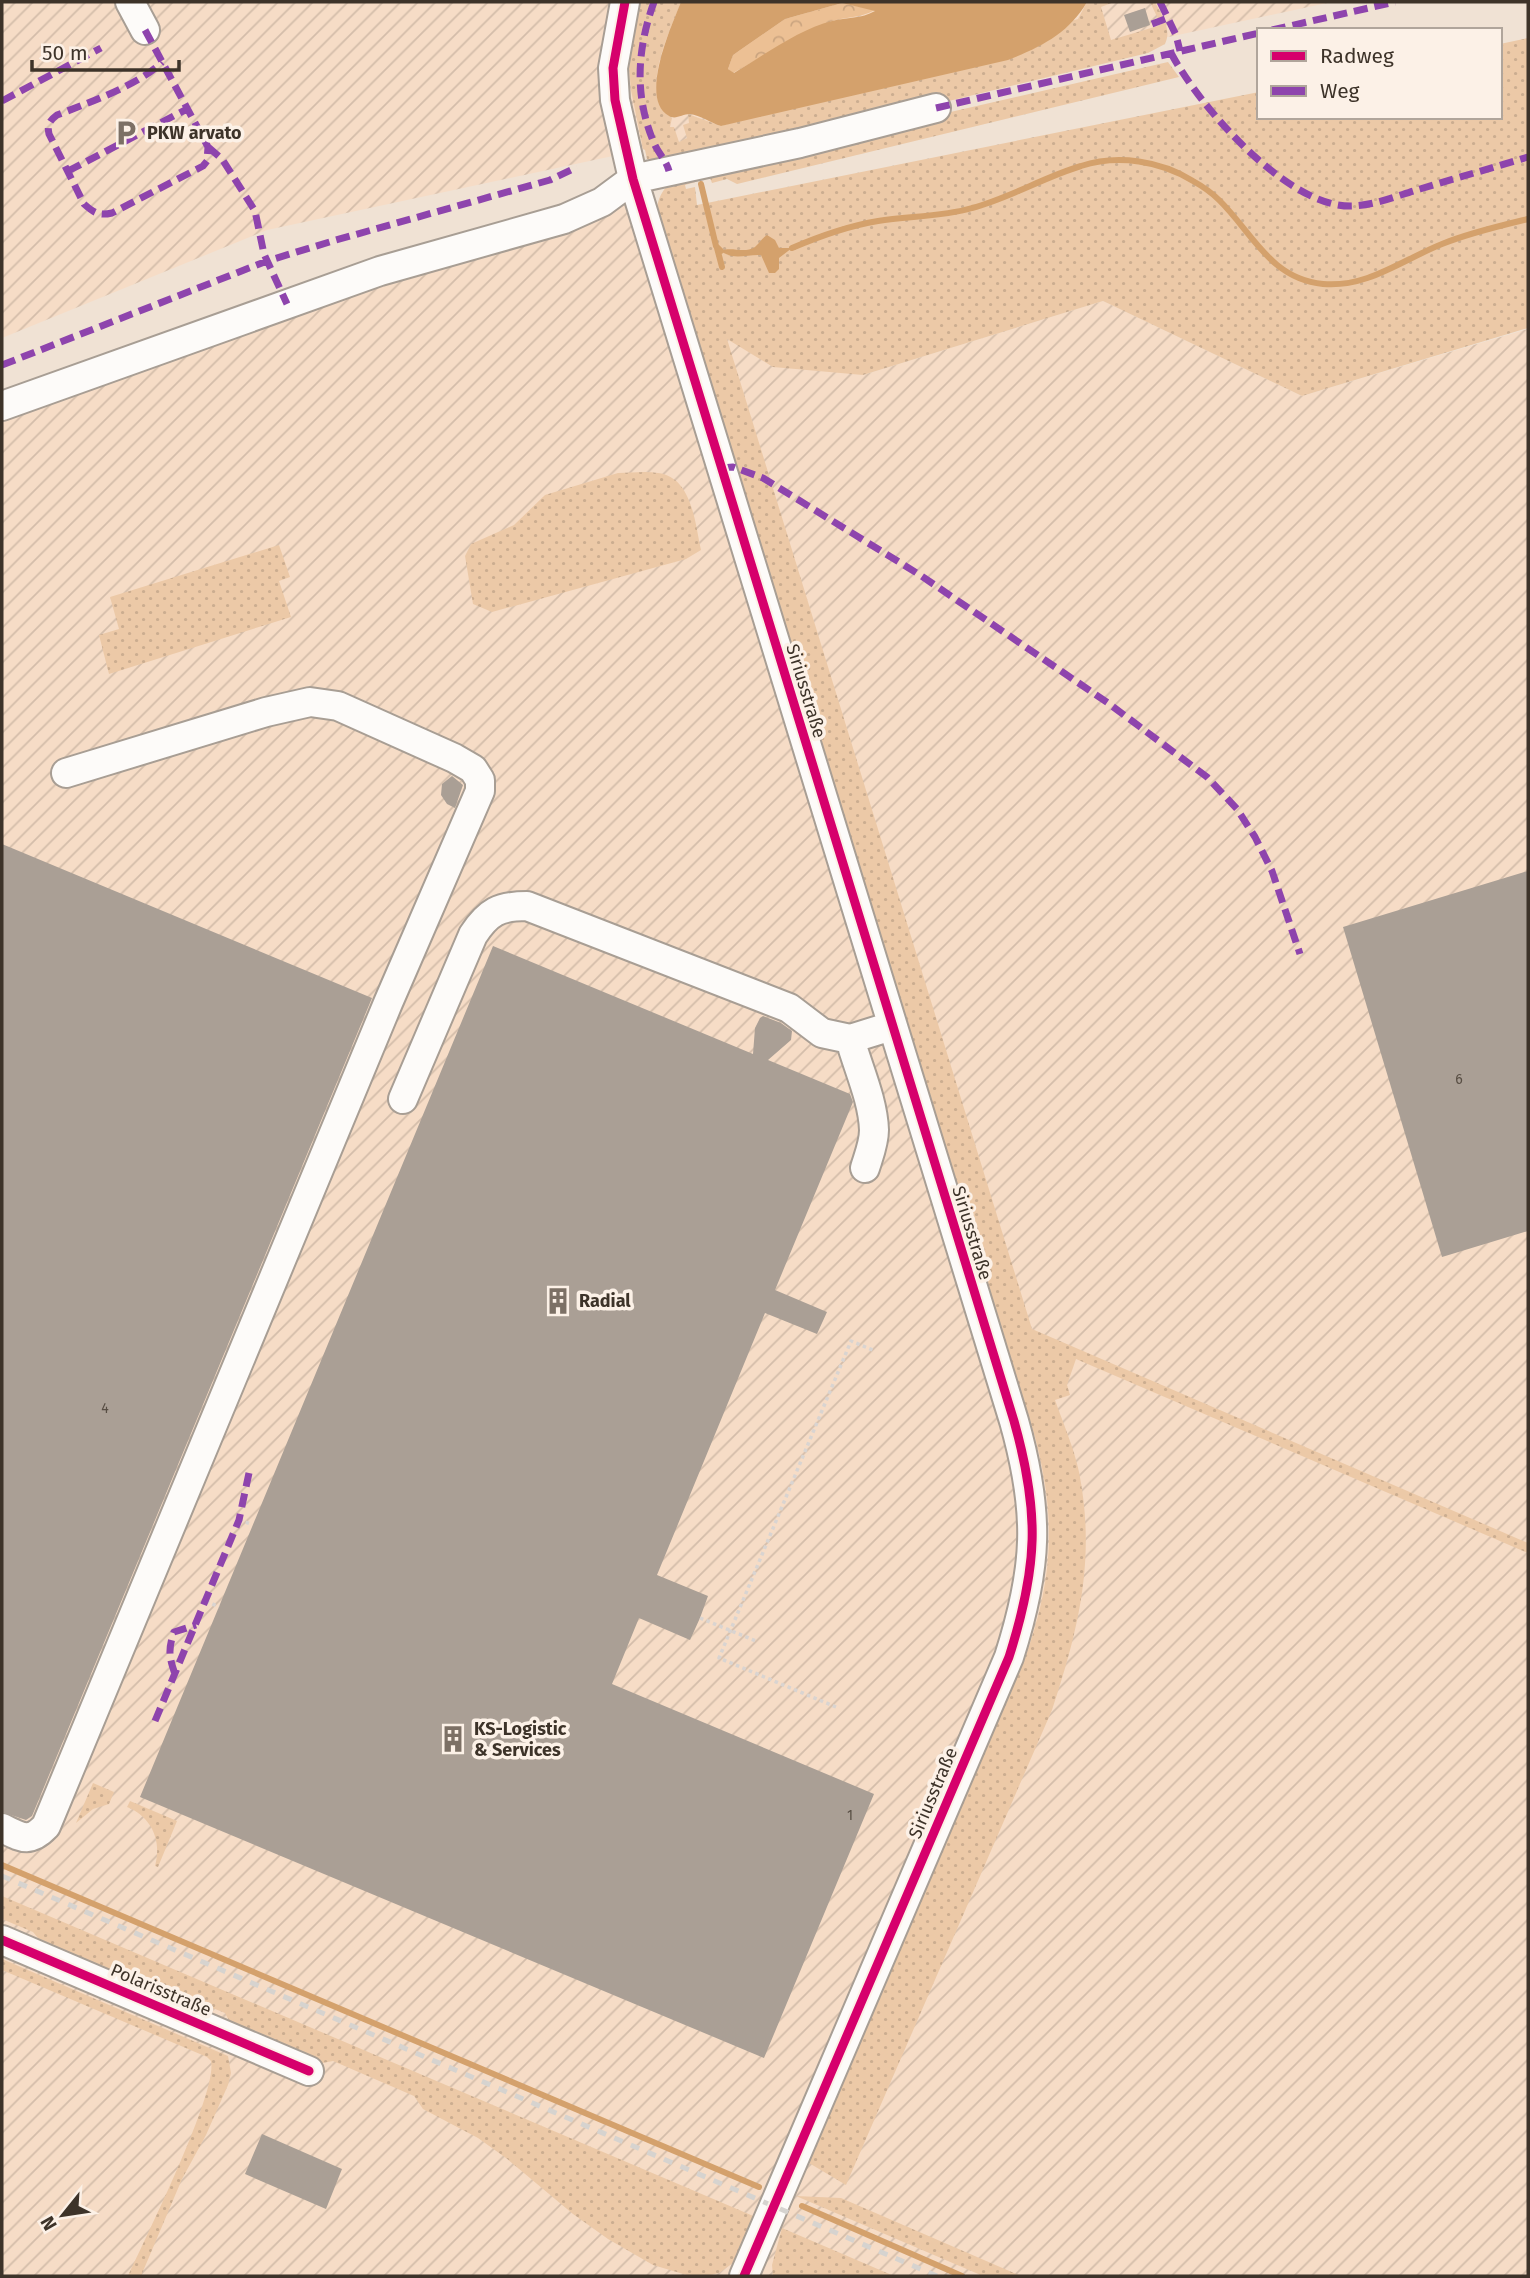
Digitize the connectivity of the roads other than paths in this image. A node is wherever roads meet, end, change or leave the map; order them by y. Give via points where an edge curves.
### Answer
1 (130, 2) edge
2 (625, 2) edge
3 (145, 30) dead end
4 (936, 108) dead end
5 (633, 179) junction
6 (2, 406) edge
7 (66, 773) dead end
8 (892, 1026) junction
9 (850, 1040) junction
10 (403, 1099) dead end
11 (865, 1168) dead end
12 (2, 1829) edge
13 (2, 1940) edge
14 (309, 2071) dead end
15 (751, 2270) edge

1 - 3 street
2 - 5 street, Siriusstraße via 612,68
4 - 5 street
5 - 6 street via 602,202 564,219 380,271
5 - 8 street, Siriusstraße
7 - 12 street via 310,702 338,706 454,758 473,769 480,791 46,1826 37,1836 24,1838
8 - 9 street
8 - 15 street, Siriusstraße via 1026,1465 1032,1558 1028,1593 1009,1657
9 - 10 street via 822,1032 789,1008 527,906 510,906 482,920 473,935
9 - 11 street via 874,1129
13 - 14 street, Polarisstraße

